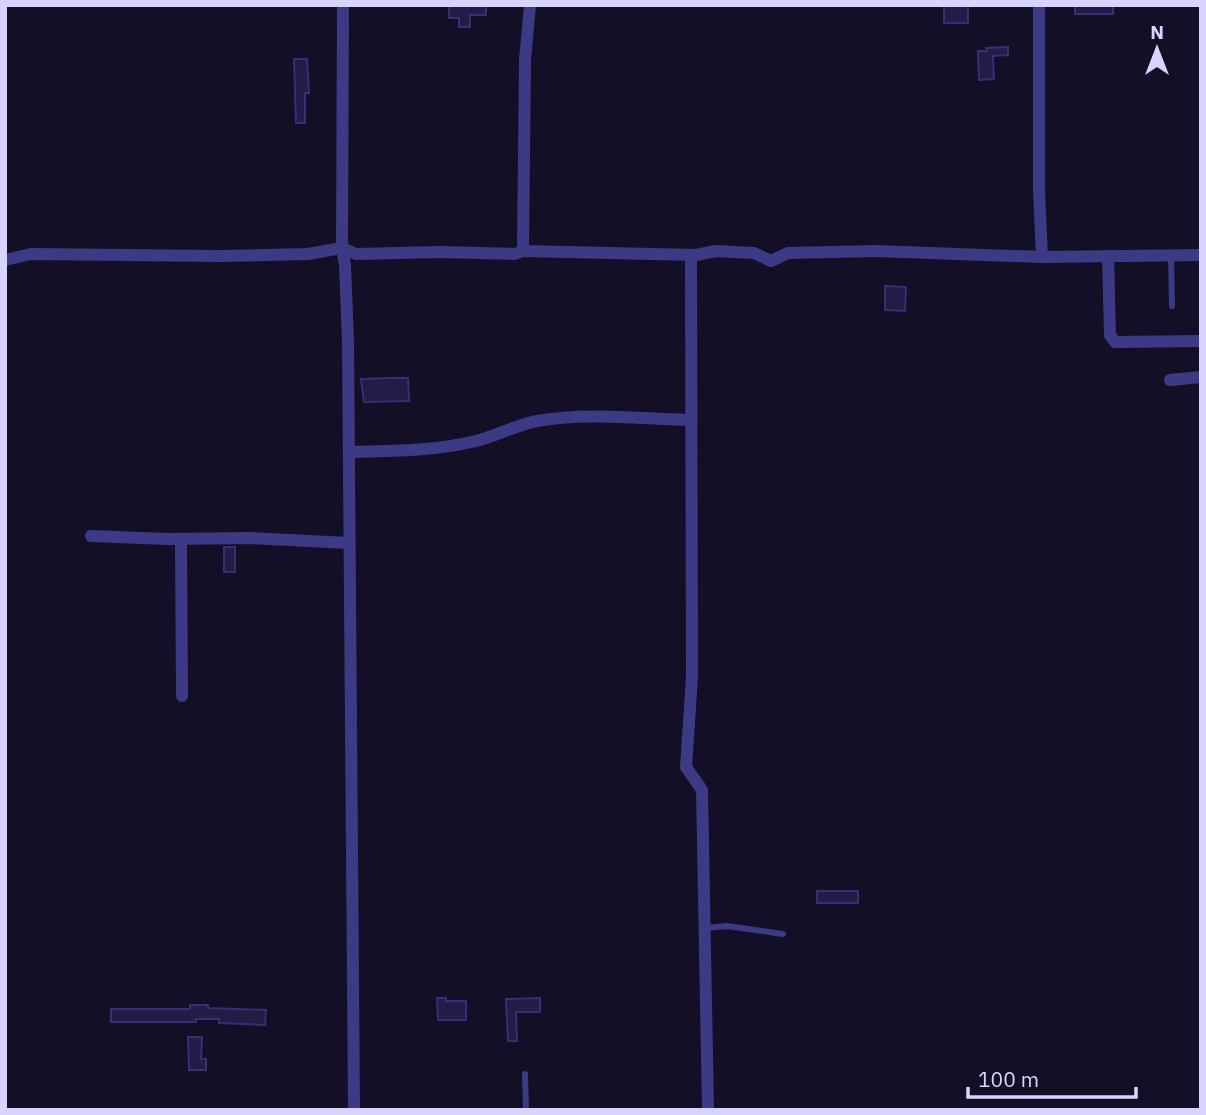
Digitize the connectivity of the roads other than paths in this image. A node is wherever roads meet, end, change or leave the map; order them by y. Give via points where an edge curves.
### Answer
1 (343, 5) edge
2 (530, 5) edge
3 (1039, 5) edge
4 (342, 248) junction
5 (523, 251) junction
6 (691, 255) junction
7 (1171, 255) junction
8 (1201, 255) edge
9 (1108, 256) junction
10 (1042, 257) junction
11 (5, 260) edge
12 (1172, 306) dead end
13 (1201, 341) edge
14 (1201, 377) edge
15 (1170, 380) dead end
16 (691, 421) junction
17 (349, 452) junction
18 (91, 536) dead end
19 (181, 539) junction
20 (349, 543) junction
21 (183, 696) dead end
22 (705, 928) junction
23 (783, 934) dead end
24 (525, 1074) dead end
25 (354, 1110) edge
26 (526, 1110) edge
27 (708, 1110) edge

1 - 4 street
2 - 5 street via 524,84
3 - 10 street
4 - 5 street via 356,254
4 - 11 street via 220,257 31,254
4 - 17 street
5 - 6 street
6 - 10 street via 754,253 771,261 788,253 876,251
6 - 16 street
7 - 8 street
7 - 9 street
7 - 12 lane
9 - 10 street
9 - 13 street via 1110,335 1115,342
14 - 15 street
16 - 17 street via 573,416 536,421 441,448
16 - 22 street via 692,677 686,767 702,790
17 - 20 street
18 - 19 street
19 - 20 street via 248,537
19 - 21 street
20 - 25 street
22 - 23 lane via 727,926
22 - 27 street
24 - 26 lane

